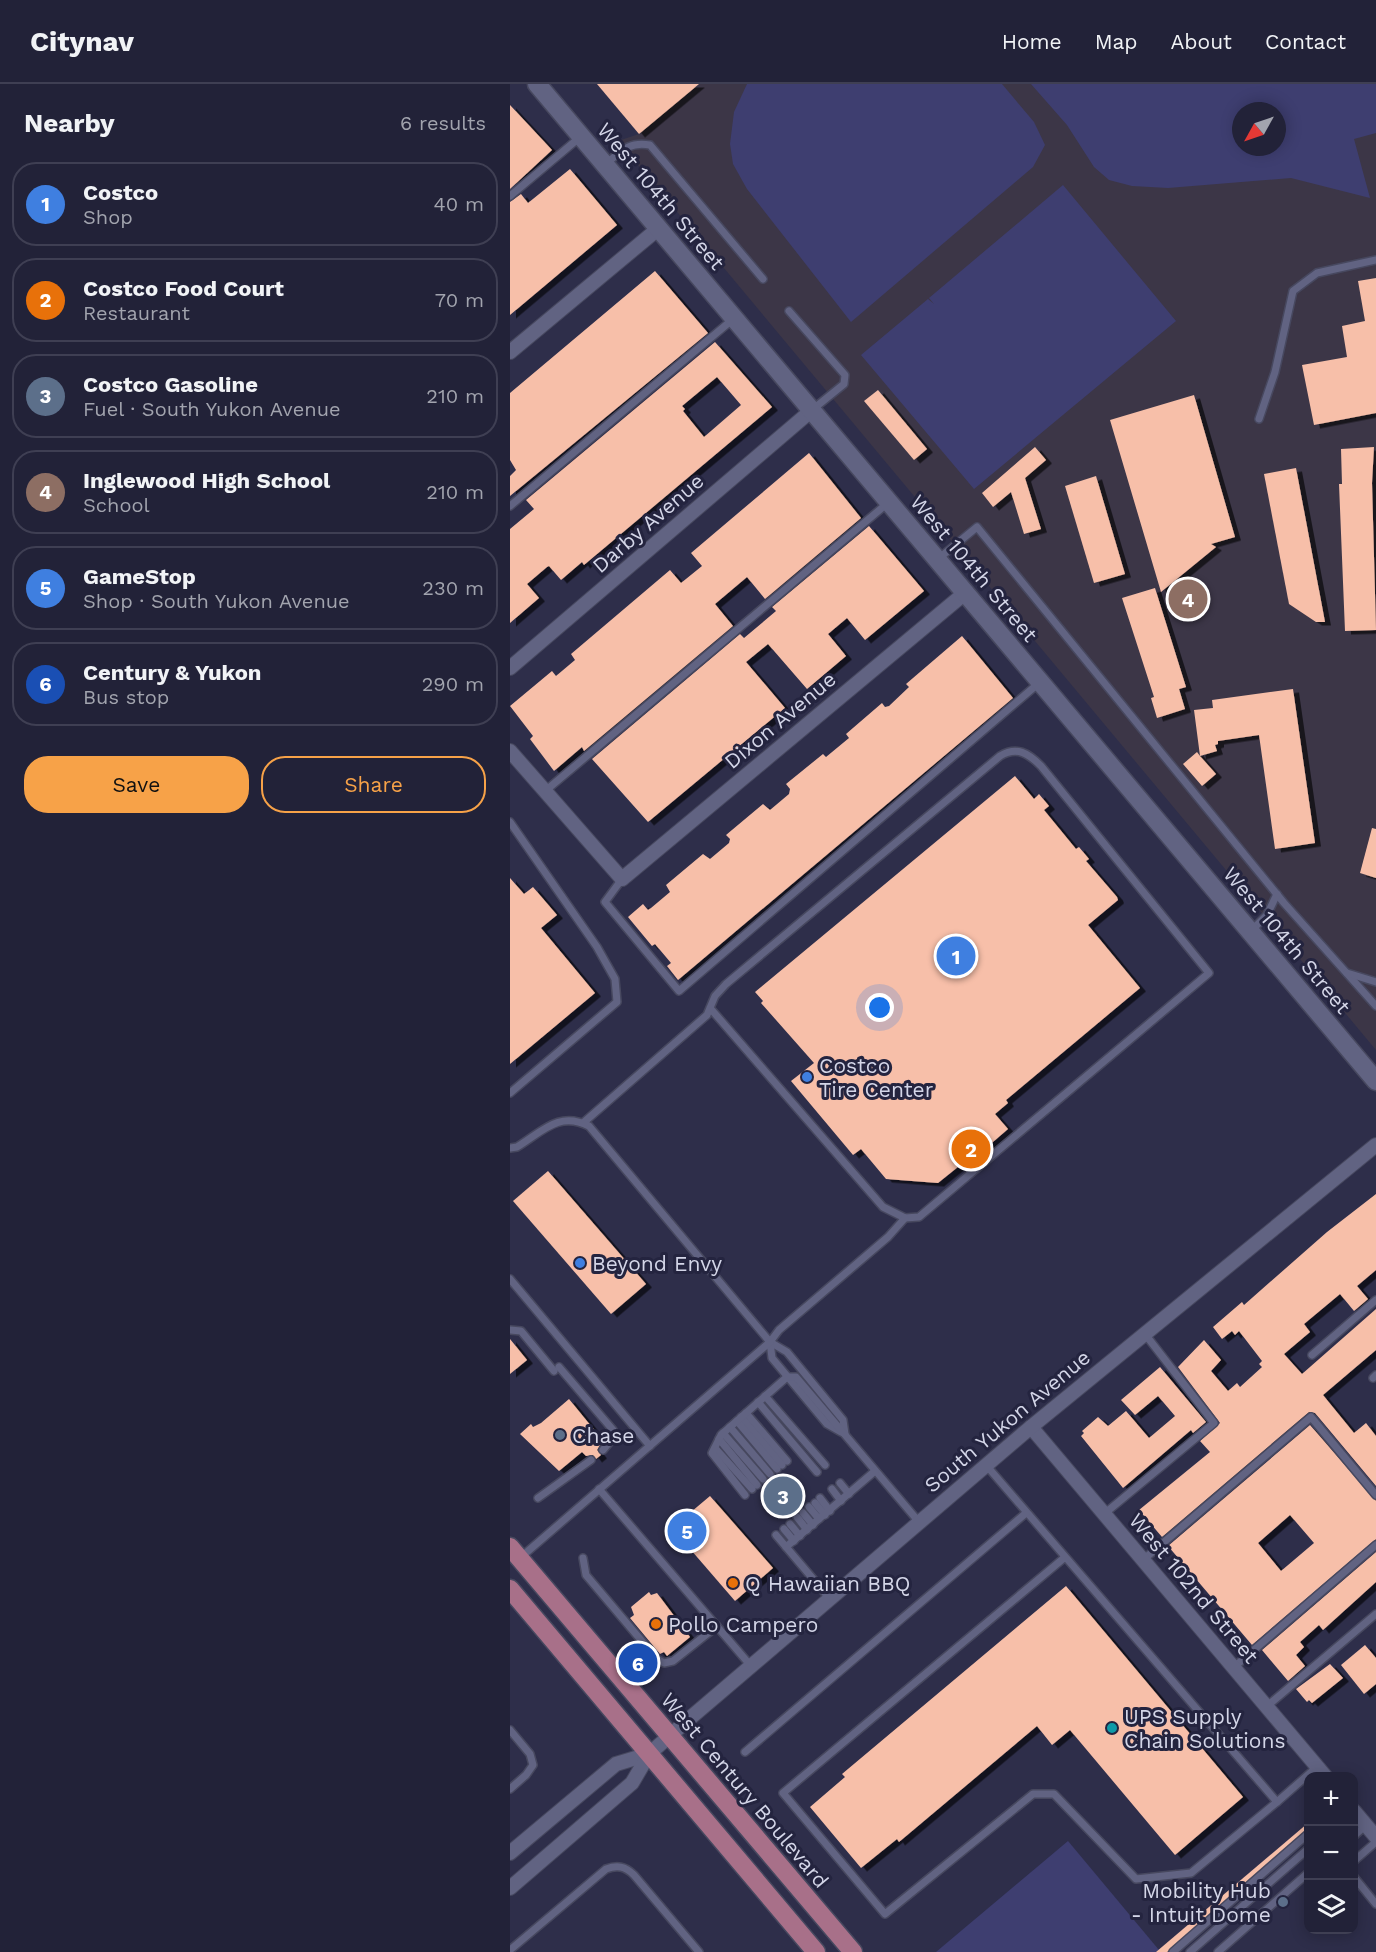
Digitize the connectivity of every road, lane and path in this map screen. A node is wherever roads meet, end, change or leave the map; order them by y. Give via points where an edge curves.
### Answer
1 (537, 84) edge
2 (581, 136) junction
3 (605, 165) junction
4 (510, 196) edge
5 (658, 228) junction
6 (1376, 260) edge
7 (763, 279) dead end
8 (789, 311) dead end
9 (734, 318) junction
10 (510, 352) edge
11 (812, 410) junction
12 (1259, 419) dead end
13 (889, 502) junction
14 (510, 506) edge
15 (937, 560) junction
16 (965, 593) junction
17 (510, 668) edge
18 (1040, 682) junction
19 (510, 751) edge
20 (544, 792) junction
21 (510, 822) edge
22 (622, 879) junction
23 (1277, 894) junction
24 (1250, 932) junction
25 (1346, 973) junction
26 (1376, 981) edge
27 (1376, 1006) edge
28 (710, 1008) junction
29 (1376, 1082) edge
30 (510, 1093) edge
31 (583, 1123) junction
32 (1376, 1145) edge
33 (510, 1148) edge
34 (905, 1218) junction
35 (510, 1279) edge
36 (1376, 1300) edge
37 (510, 1330) edge
38 (1145, 1333) junction
39 (770, 1342) junction
40 (1312, 1355) dead end
41 (787, 1377) junction
42 (765, 1396) junction
43 (758, 1402) junction
44 (741, 1417) junction
45 (730, 1427) junction
46 (1031, 1427) junction
47 (845, 1434) junction
48 (721, 1436) junction
49 (650, 1446) junction
50 (714, 1448) junction
51 (603, 1450) dead end
52 (591, 1460) dead end
53 (825, 1465) dead end
54 (986, 1465) junction
55 (875, 1471) junction
56 (817, 1472) dead end
57 (840, 1483) dead end
58 (599, 1489) junction
59 (832, 1490) dead end
60 (849, 1494) junction
61 (745, 1495) dead end
62 (1376, 1495) edge
63 (538, 1498) dead end
64 (841, 1501) junction
65 (1026, 1513) junction
66 (1104, 1514) junction
67 (800, 1515) dead end
68 (825, 1515) junction
69 (919, 1522) junction
70 (787, 1526) dead end
71 (810, 1527) junction
72 (776, 1535) dead end
73 (797, 1538) junction
74 (1376, 1545) edge
75 (786, 1547) junction
76 (515, 1552) edge
77 (583, 1558) dead end
78 (1064, 1558) junction
79 (1143, 1560) junction
80 (510, 1588) edge
81 (830, 1599) junction
82 (1376, 1614) edge
83 (717, 1626) junction
84 (751, 1666) junction
85 (1233, 1668) junction
86 (1266, 1707) junction
87 (510, 1730) edge
88 (670, 1736) junction
89 (745, 1752) dead end
90 (649, 1754) junction
91 (1321, 1772) edge
92 (1304, 1784) edge
93 (510, 1789) edge
94 (1277, 1802) junction
95 (1358, 1816) edge
96 (1366, 1825) junction
97 (1358, 1832) edge
98 (1304, 1837) edge
99 (1376, 1840) edge
100 (1304, 1852) edge
101 (510, 1853) edge
102 (1358, 1856) edge
103 (1304, 1877) edge
104 (1356, 1880) edge
105 (510, 1888) edge
106 (1376, 1904) edge
107 (510, 1950) edge
108 (699, 1952) edge
109 (816, 1952) edge
110 (853, 1952) edge
111 (1173, 1952) edge
112 (1190, 1952) edge
113 (1218, 1952) edge

1 - 2 street, West 104th Street
2 - 3 street, West 104th Street
2 - 4 lane
3 - 5 street, West 104th Street
3 - 7 lane via 626,147 650,145
5 - 9 street, West 104th Street
5 - 10 street
6 - 12 lane via 1317,273 1293,291 1275,372
8 - 11 lane via 844,375 844,384
9 - 11 street, West 104th Street
9 - 14 lane
11 - 13 street, West 104th Street
11 - 17 street, Darby Avenue
13 - 15 street, West 104th Street
13 - 20 lane
15 - 16 street, West 104th Street
15 - 23 lane via 977,526
16 - 18 street, West 104th Street
16 - 22 street, Dixon Avenue
18 - 22 lane via 679,991 605,902
18 - 24 street, West 104th Street
19 - 20 street
20 - 22 street
21 - 30 lane via 597,947 615,980 617,1002
23 - 24 lane via 1267,915
23 - 25 lane
24 - 29 street, West 104th Street
25 - 26 lane
25 - 27 lane
28 - 31 lane via 707,1015
28 - 34 lane via 883,1207
28 - 34 lane via 726,984 1000,756 1010,750 1027,753 1041,766 1209,973 920,1218
31 - 33 lane via 564,1119
31 - 39 lane via 590,1126
32 - 38 street, South Yukon Avenue
34 - 39 lane
35 - 49 lane
36 - 40 lane
37 - 51 lane via 521,1331 613,1430 613,1438
38 - 46 street, South Yukon Avenue
38 - 66 lane via 1214,1423
39 - 41 lane via 772,1358
39 - 47 lane via 787,1353 843,1420
39 - 49 lane
41 - 42 lane
41 - 47 lane via 827,1424
42 - 43 lane
42 - 53 lane
43 - 44 lane
43 - 56 lane
44 - 44 lane via 782,1465
44 - 45 lane
45 - 48 lane
45 - 48 lane via 767,1476
46 - 54 street, South Yukon Avenue
46 - 66 street, West 102nd Street
47 - 55 lane
48 - 50 lane
48 - 50 lane via 754,1487
49 - 58 lane
50 - 61 lane via 712,1453
52 - 63 lane
54 - 65 lane
54 - 69 street, South Yukon Avenue
55 - 60 lane
55 - 69 lane
57 - 60 lane
58 - 76 lane
58 - 83 lane
59 - 64 lane
60 - 64 lane
62 - 79 lane via 1311,1417
64 - 68 lane
65 - 78 lane
65 - 89 lane
66 - 79 street, West 102nd Street
67 - 71 lane
68 - 68 lane via 815,1503
68 - 71 lane
69 - 81 street, South Yukon Avenue
70 - 73 lane
71 - 73 lane
72 - 75 lane
73 - 75 lane
74 - 85 lane
75 - 81 lane
76 - 88 main road, West Century Boulevard
77 - 83 lane via 586,1575 664,1663 673,1661
78 - 94 lane
78 - 94 lane via 783,1793 885,1914 1033,1794 1054,1794 1136,1879 1191,1872
79 - 85 street, West 102nd Street
80 - 90 main road
81 - 84 street, South Yukon Avenue
82 - 86 lane
83 - 84 lane
84 - 88 street, South Yukon Avenue
85 - 86 street, West 102nd Street
86 - 91 street, West 102nd Street
87 - 93 lane via 530,1754 533,1765
88 - 90 street, South Yukon Avenue
88 - 110 main road, West Century Boulevard
90 - 101 street via 616,1764
90 - 105 street via 632,1784
90 - 109 main road
92 - 94 lane
95 - 96 street
96 - 97 lane
96 - 99 street
98 - 111 lane
99 - 102 lane
100 - 112 lane
103 - 113 lane
104 - 106 lane
107 - 108 lane via 614,1866 628,1869 634,1875

